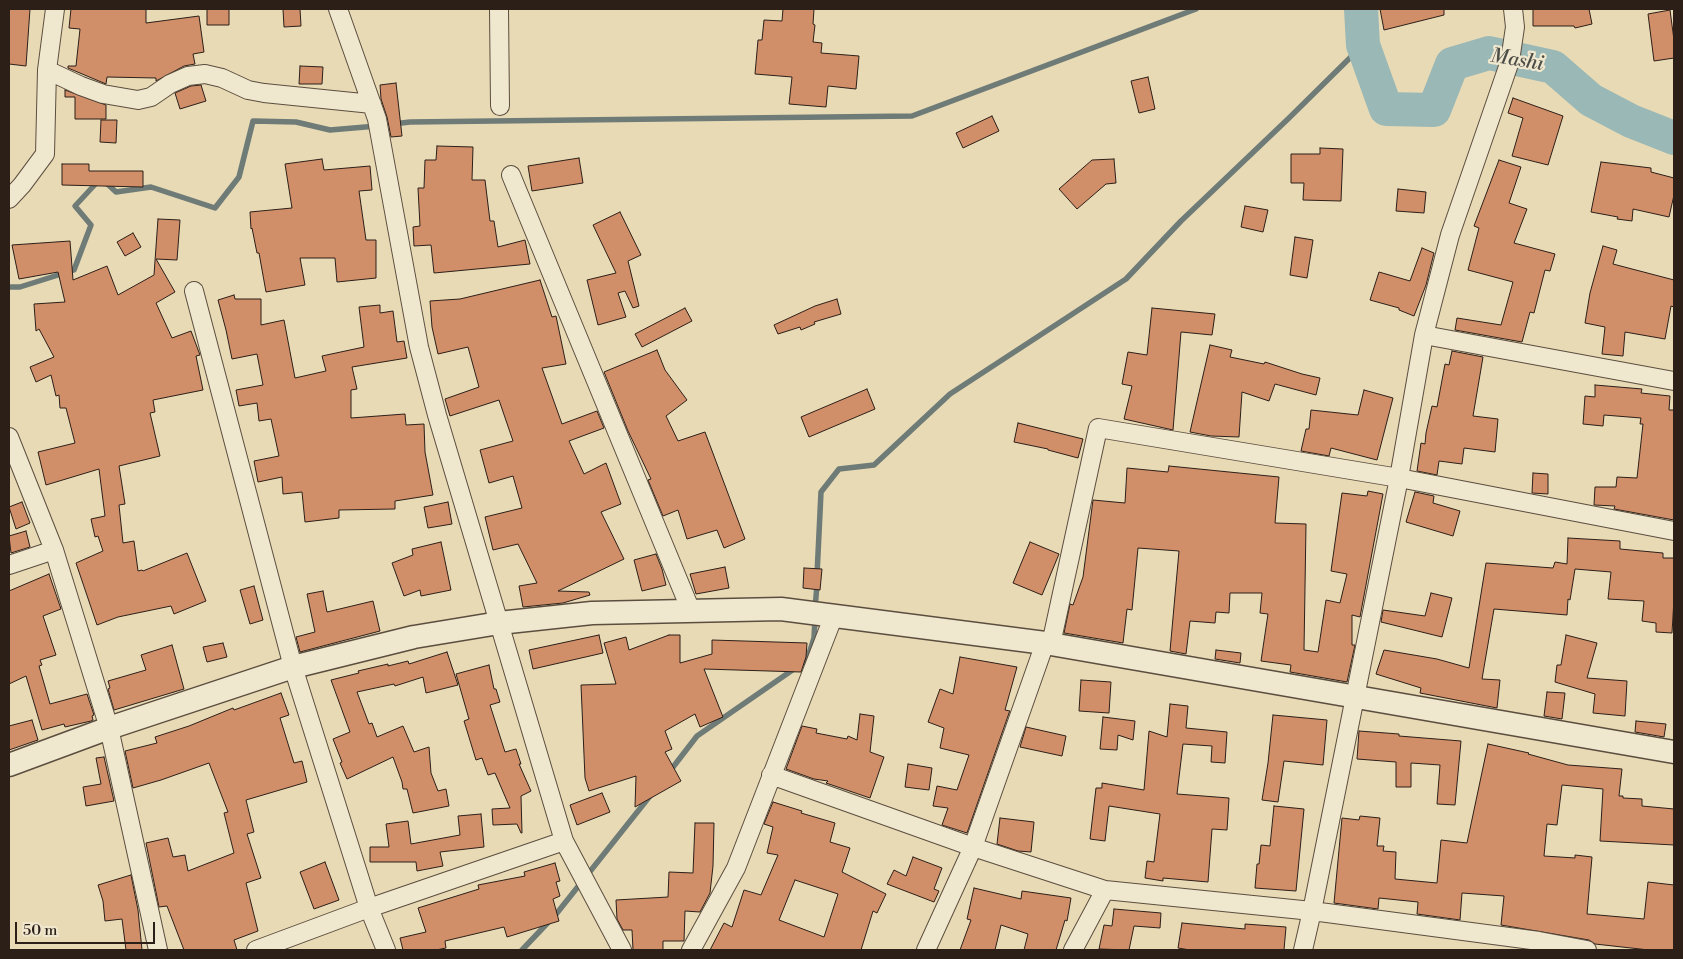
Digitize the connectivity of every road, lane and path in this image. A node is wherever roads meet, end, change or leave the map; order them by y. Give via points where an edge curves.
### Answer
1 (55, 9) edge
2 (338, 9) edge
3 (499, 9) edge
4 (1513, 9) edge
5 (47, 70) junction
6 (500, 106) dead end
7 (374, 111) junction
8 (511, 175) dead end
9 (9, 199) edge
10 (194, 291) dead end
11 (1424, 335) junction
12 (1674, 381) edge
13 (9, 437) edge
14 (1399, 478) junction
15 (1674, 531) edge
16 (54, 550) junction
17 (9, 565) edge
18 (691, 611) junction
19 (834, 615) junction
20 (499, 622) junction
21 (1048, 643) junction
22 (293, 667) junction
23 (1354, 697) junction
24 (109, 728) junction
25 (1674, 752) edge
26 (9, 765) edge
27 (771, 775) junction
28 (564, 841) junction
29 (973, 847) junction
30 (1105, 890) junction
31 (369, 908) junction
32 (1312, 911) junction
33 (1538, 946) edge
34 (158, 950) edge
35 (256, 950) edge
36 (386, 950) edge
37 (622, 950) edge
38 (691, 950) edge
39 (926, 950) edge
40 (1073, 950) edge
41 (1303, 950) edge
42 (1587, 950) edge

1 - 5 street
2 - 7 street
3 - 6 street
4 - 11 street via 1515,27 1510,61 1450,235
5 - 7 street via 104,94 138,100 151,97 188,76 205,74 248,90
5 - 9 street via 45,154
7 - 20 street via 419,347
8 - 18 street
10 - 22 street
11 - 12 street
11 - 14 street
13 - 16 street
14 - 15 street
14 - 21 street via 1098,428
14 - 23 street
16 - 17 street
16 - 24 street
18 - 19 street via 781,609
18 - 20 street via 592,613
19 - 21 street
19 - 27 street
20 - 22 street via 414,637
20 - 28 street
21 - 23 street
21 - 29 street
22 - 24 street
22 - 31 street
23 - 25 street
23 - 32 street
24 - 26 street
24 - 34 street
27 - 29 street
27 - 38 street via 736,868
28 - 31 street
28 - 37 street
29 - 30 street
29 - 39 street
30 - 32 street
30 - 40 street
31 - 35 street
31 - 36 street
32 - 33 street
32 - 41 street
33 - 42 street

